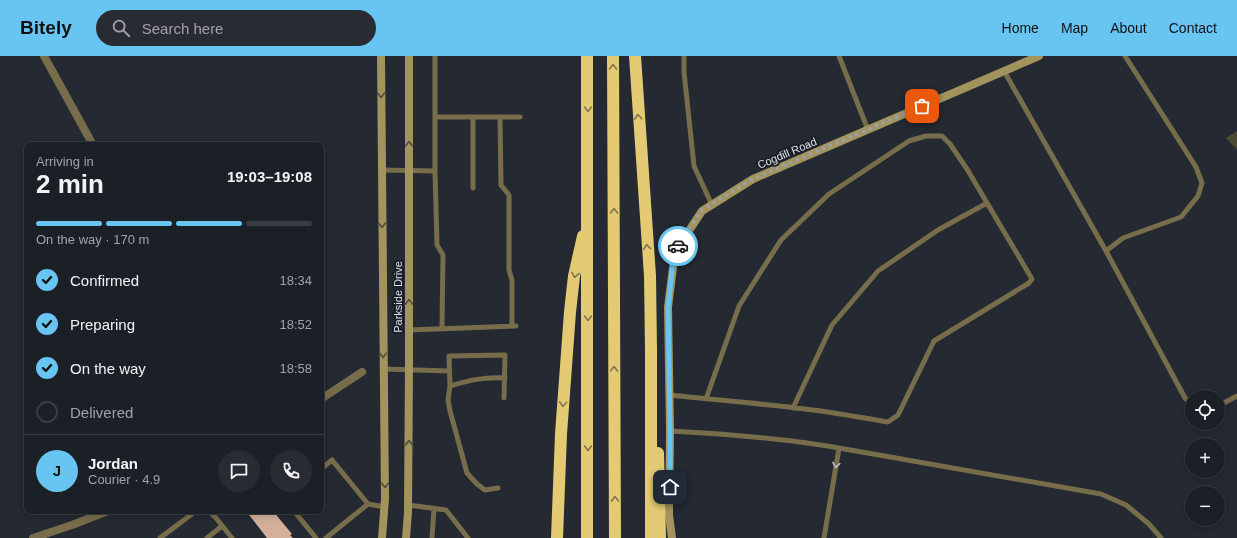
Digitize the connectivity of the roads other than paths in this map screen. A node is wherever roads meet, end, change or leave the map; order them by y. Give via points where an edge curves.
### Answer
1 (44, 56) edge
2 (381, 56) edge
3 (409, 56) edge
4 (435, 56) edge
5 (588, 56) edge
6 (613, 56) edge
7 (635, 56) edge
8 (684, 56) edge
9 (839, 56) edge
10 (1040, 56) edge
11 (1125, 56) edge
12 (1029, 58) edge
13 (1004, 71) junction
14 (436, 117) junction
15 (473, 117) junction
16 (500, 117) junction
17 (520, 117) dead end
18 (868, 130) junction
19 (92, 142) edge
20 (381, 170) junction
21 (409, 171) junction
22 (435, 171) junction
23 (473, 188) dead end
24 (988, 203) junction
25 (712, 205) junction
26 (588, 209) junction
27 (1106, 251) junction
28 (650, 276) junction
29 (442, 328) junction
30 (409, 330) junction
31 (383, 369) junction
32 (409, 369) junction
33 (449, 371) junction
34 (362, 372) dead end
35 (505, 378) junction
36 (450, 386) junction
37 (324, 396) edge
38 (670, 396) junction
39 (1185, 396) edge
40 (1237, 396) edge
41 (504, 398) dead end
42 (706, 399) junction
43 (1225, 402) edge
44 (793, 408) junction
45 (670, 431) junction
46 (839, 448) junction
47 (324, 467) edge
48 (498, 488) dead end
49 (368, 504) junction
50 (408, 506) junction
51 (384, 507) junction
52 (434, 508) junction
53 (100, 514) edge
54 (192, 514) edge
55 (212, 514) edge
56 (296, 514) edge
57 (222, 526) junction
58 (33, 538) edge
59 (160, 538) edge
60 (206, 538) edge
61 (232, 538) edge
62 (316, 538) edge
63 (326, 538) edge
64 (382, 538) edge
65 (406, 538) edge
66 (432, 538) edge
67 (468, 538) edge
68 (557, 538) edge
69 (587, 538) edge
70 (615, 538) edge
71 (651, 538) edge
72 (660, 538) edge
73 (672, 538) edge
74 (824, 538) edge
75 (1162, 538) edge

1 - 19 street
2 -> 20 street, Parkside Drive
21 -> 3 street, Parkside Drive
4 - 14 lane
5 -> 26 highway
70 -> 6 highway
28 -> 7 highway
8 - 25 lane via 694,166
9 - 18 lane
10 - 12 street, Cogdill Road
11 - 27 lane via 1196,167 1202,183 1198,196 1181,217 1123,238
12 - 13 street, Cogdill Road
13 - 18 street, Cogdill Road
13 - 27 lane
14 - 15 lane
14 - 22 lane
15 - 16 lane
15 - 23 lane
16 - 17 lane
16 - 29 lane via 501,185 509,195 509,270 512,280 514,326
18 - 25 street, Cogdill Road via 753,179
20 - 21 lane
20 -> 31 street, Parkside Drive
21 - 22 lane
30 -> 21 street, Parkside Drive
22 - 29 lane via 437,245 442,255
24 - 42 lane via 950,144 942,136 926,136 909,141 829,194 781,240 739,306
24 - 44 lane via 938,230 878,271 832,325
24 - 44 lane via 1032,279 1029,283 934,341 898,415 888,422
25 - 38 street, Cogdill Road via 702,210 674,252 668,308
26 -> 68 highway via 574,276 570,312
26 -> 69 highway
27 - 39 lane
28 - 71 highway
28 - 72 highway
29 - 30 lane
30 - 32 street, Parkside Drive
31 - 32 lane
31 -> 51 street, Parkside Drive
32 - 33 lane
50 -> 32 street, Parkside Drive
33 - 35 lane via 449,356 505,355
33 - 36 lane
34 - 37 street
35 - 36 lane via 486,377
35 - 41 lane
36 - 48 lane via 450,411 467,472 485,490
38 - 42 lane
38 - 45 street, Cogdill Road
40 - 43 lane
42 - 44 lane
45 - 46 lane via 754,436
45 - 73 street, Cogdill Road via 669,515
46 -> 74 lane
46 - 75 lane via 1102,494 1126,505
47 - 49 lane via 332,460
49 - 51 lane
49 - 63 lane
50 - 52 lane
50 - 65 street, Parkside Drive
51 - 64 street, Parkside Drive
52 - 66 lane
52 - 67 lane via 446,510
53 - 58 street
54 - 59 lane
55 - 57 lane
56 - 62 lane
57 - 60 lane
57 - 61 lane

